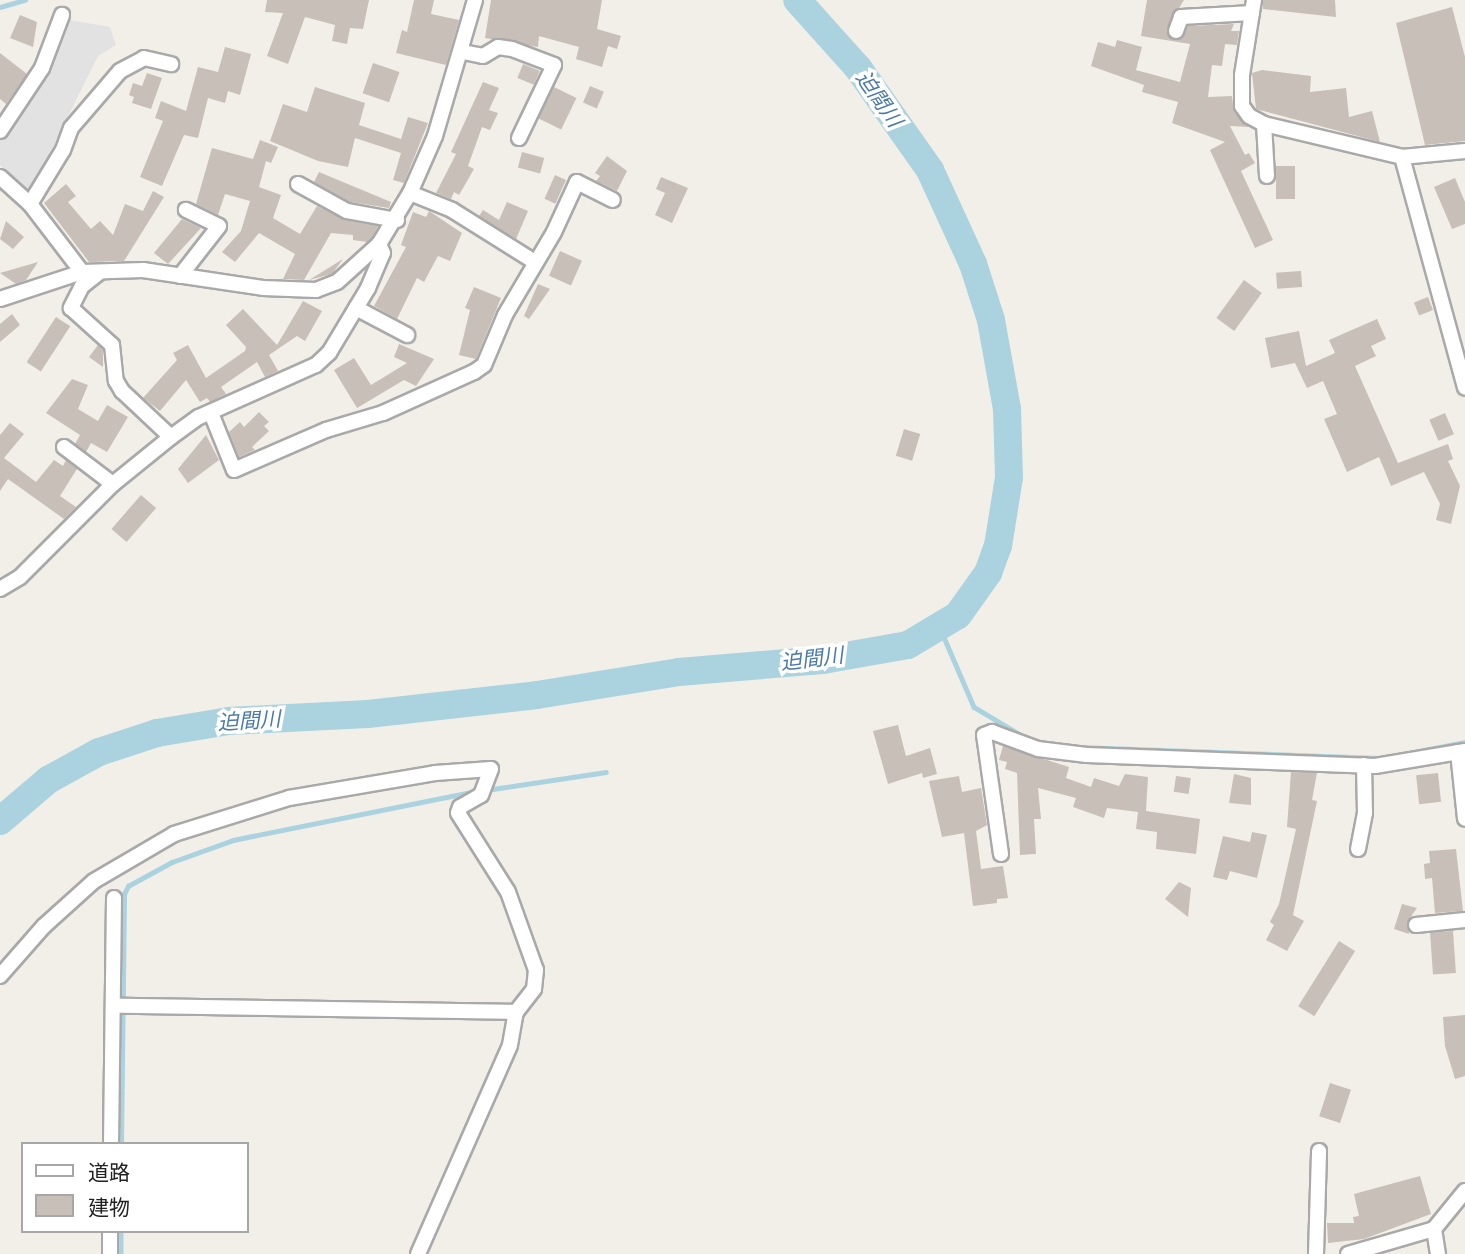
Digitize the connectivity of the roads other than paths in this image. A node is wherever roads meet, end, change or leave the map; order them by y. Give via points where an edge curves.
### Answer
1 (475, 0) edge
2 (1253, 7) edge
3 (62, 15) dead end
4 (1177, 31) dead end
5 (463, 52) junction
6 (171, 64) dead end
7 (1264, 124) junction
8 (0, 131) edge
9 (519, 138) dead end
10 (1465, 150) edge
11 (1402, 157) junction
12 (1267, 176) dead end
13 (0, 177) edge
14 (298, 184) dead end
15 (410, 193) junction
16 (613, 200) dead end
17 (30, 204) junction
18 (186, 210) dead end
19 (397, 220) junction
20 (379, 244) junction
21 (535, 262) junction
22 (82, 272) junction
23 (100, 272) junction
24 (180, 276) junction
25 (0, 299) edge
26 (356, 308) junction
27 (407, 335) dead end
28 (1465, 388) edge
29 (211, 412) junction
30 (171, 437) junction
31 (64, 447) dead end
32 (113, 484) junction
33 (0, 589) edge
34 (1461, 751) edge
35 (1364, 765) junction
36 (1465, 819) edge
37 (1358, 849) dead end
38 (1001, 854) dead end
39 (114, 898) dead end
40 (1465, 920) edge
41 (1416, 925) dead end
42 (0, 976) edge
43 (113, 1006) junction
44 (516, 1012) junction
45 (111, 1142) edge
46 (1319, 1150) dead end
47 (1464, 1194) edge
48 (1434, 1228) junction
49 (110, 1233) edge
50 (1357, 1253) edge
51 (110, 1254) edge
52 (418, 1254) edge
53 (1316, 1254) edge
54 (1438, 1254) edge

1 - 5 street
2 - 4 street via 1181,17
2 - 7 street via 1242,106
3 - 8 street via 42,68
5 - 9 street via 483,56 498,47 512,48 554,65
5 - 15 street
6 - 17 street via 144,58 120,71 71,128
7 - 11 street
7 - 12 street
10 - 11 street
11 - 28 street
13 - 17 street
14 - 19 street via 347,211
15 - 19 street
15 - 21 street via 452,210
16 - 21 street via 577,182
17 - 22 street
18 - 24 street via 219,226
19 - 20 street
20 - 24 street via 337,282 316,290
20 - 26 street via 383,253
21 - 29 street via 484,365 450,385 234,470
22 - 23 street
22 - 25 street
23 - 24 street via 143,270
23 - 30 street via 82,286 71,308 113,345 116,381 122,391
26 - 27 street
26 - 29 street via 316,365
29 - 30 street
30 - 32 street
31 - 32 street
32 - 33 street via 20,577
34 - 35 street
34 - 36 street
35 - 37 street via 1365,813
35 - 38 street via 1063,753 992,732 984,735
39 - 43 street
40 - 41 street
42 - 44 street via 34,935 87,888 174,834 289,798 436,773 491,769 481,795 458,813 508,892 536,970 534,989
43 - 44 street
43 - 45 street
44 - 52 street via 510,1045
46 - 53 street
47 - 48 street
48 - 50 street
48 - 54 street
49 - 51 street

